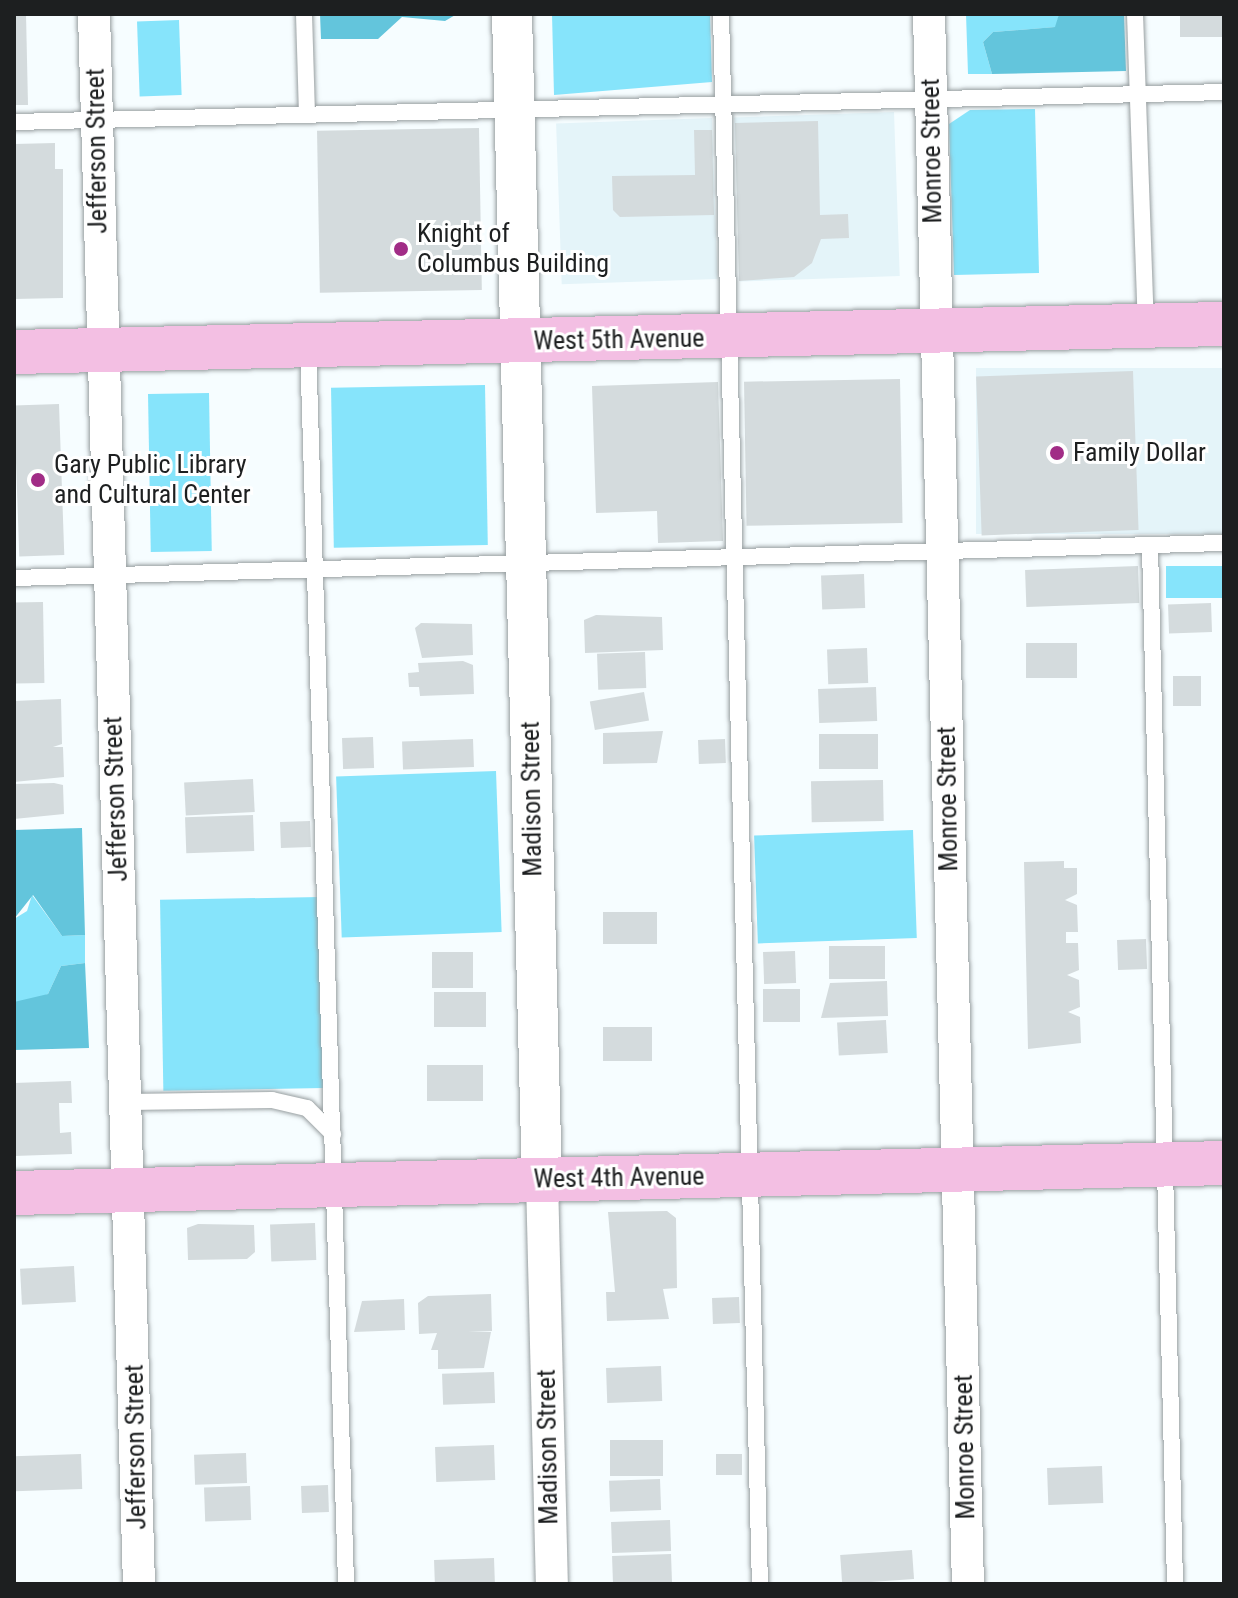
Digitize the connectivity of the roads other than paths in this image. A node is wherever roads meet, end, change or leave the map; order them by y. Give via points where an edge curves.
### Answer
1 (94, 14) edge
2 (304, 14) edge
3 (512, 14) edge
4 (721, 14) edge
5 (929, 14) edge
6 (1135, 14) edge
7 (1224, 92) edge
8 (1138, 94) junction
9 (931, 99) junction
10 (724, 104) junction
11 (515, 109) junction
12 (307, 113) junction
13 (96, 120) junction
14 (14, 122) edge
15 (1224, 324) edge
16 (1146, 326) junction
17 (936, 331) junction
18 (730, 337) junction
19 (520, 342) junction
20 (308, 346) junction
21 (103, 350) junction
22 (14, 352) edge
23 (1224, 543) edge
24 (1150, 546) junction
25 (942, 553) junction
26 (736, 561) junction
27 (526, 566) junction
28 (316, 568) junction
29 (109, 575) junction
30 (14, 578) edge
31 (128, 1102) junction
32 (333, 1134) junction
33 (1224, 1163) edge
34 (1164, 1164) junction
35 (958, 1169) junction
36 (748, 1174) junction
37 (542, 1180) junction
38 (334, 1185) junction
39 (130, 1190) junction
40 (14, 1193) edge
41 (139, 1584) edge
42 (346, 1584) edge
43 (552, 1584) edge
44 (760, 1584) edge
45 (968, 1584) edge
46 (1175, 1584) edge

1 - 13 street, Jefferson Street
2 - 12 lane
3 - 11 street, Madison Street
4 - 10 lane
5 - 9 street, Monroe Street
6 - 8 lane
7 - 8 lane
8 - 9 lane
8 - 16 lane
9 - 10 lane
9 - 17 street, Monroe Street
10 - 11 lane
10 - 18 lane
11 - 12 lane
11 - 19 street, Madison Street
12 - 13 lane
13 - 14 lane
13 - 21 street, Jefferson Street
15 - 16 main road, West 5th Avenue
16 - 17 main road, West 5th Avenue
17 - 18 main road, West 5th Avenue
17 - 25 street, Monroe Street
18 - 19 main road, West 5th Avenue
18 - 26 lane
19 - 20 main road, West 5th Avenue
19 - 27 street, Madison Street
20 - 21 main road, West 5th Avenue
20 - 28 lane
21 - 22 main road, West 5th Avenue
21 - 29 street, Jefferson Street
23 - 24 lane
24 - 25 lane
24 - 34 lane
25 - 26 lane
25 - 35 street, Monroe Street
26 - 27 lane
26 - 36 lane
27 - 28 lane
27 - 37 street, Madison Street
28 - 29 lane
28 - 32 lane
29 - 30 lane
29 - 31 street, Jefferson Street
31 - 32 lane via 282,1101 307,1108
31 - 39 street, Jefferson Street
32 - 38 lane
33 - 34 main road, West 4th Avenue
34 - 35 main road, West 4th Avenue
34 - 46 lane
35 - 36 main road, West 4th Avenue
35 - 45 street, Monroe Street
36 - 37 main road, West 4th Avenue
36 - 44 lane
37 - 38 main road, West 4th Avenue
37 - 43 street, Madison Street
38 - 39 main road, West 4th Avenue
38 - 42 lane
39 - 40 main road, West 4th Avenue
39 - 41 street, Jefferson Street

